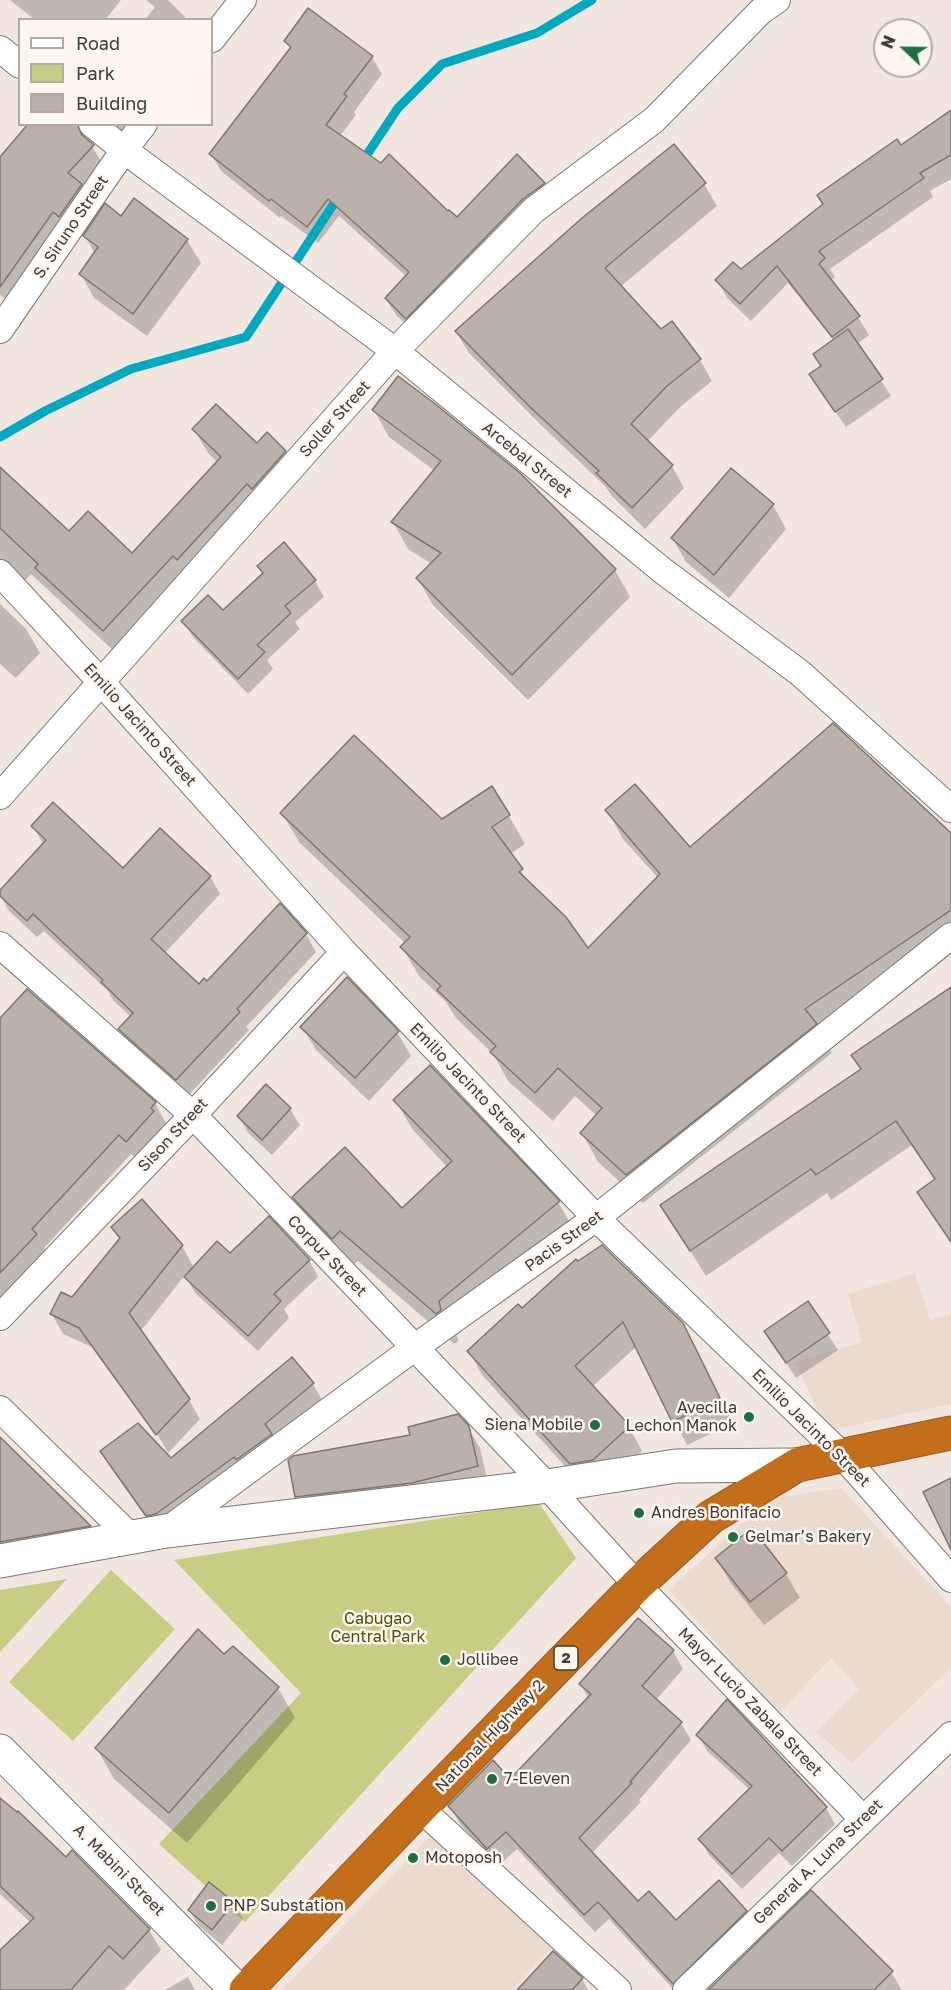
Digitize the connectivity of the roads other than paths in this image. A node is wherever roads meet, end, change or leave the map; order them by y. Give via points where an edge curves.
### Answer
1 (243, 0) edge
2 (777, 0) edge
3 (213, 38) edge
4 (0, 49) edge
5 (18, 63) edge
6 (94, 126) edge
7 (142, 126) edge
8 (124, 150) junction
9 (0, 330) edge
10 (395, 351) junction
11 (0, 573) edge
12 (101, 681) junction
13 (0, 796) edge
14 (951, 809) edge
15 (951, 936) edge
16 (0, 945) edge
17 (344, 952) junction
18 (193, 1115) junction
19 (596, 1218) junction
20 (0, 1317) edge
21 (414, 1348) junction
22 (0, 1409) edge
23 (951, 1433) edge
24 (843, 1456) junction
25 (797, 1465) junction
26 (547, 1486) junction
27 (166, 1531) junction
28 (131, 1537) junction
29 (0, 1561) edge
30 (951, 1579) edge
31 (637, 1585) junction
32 (951, 1735) edge
33 (0, 1751) edge
34 (420, 1808) junction
35 (863, 1819) junction
36 (237, 1990) edge
37 (246, 1990) edge
38 (618, 1990) edge
39 (686, 1990) edge

1 - 3 street
2 - 10 street, Soller Street via 761,11 654,120 534,210
4 - 5 street
6 - 8 street, Arcebal Street
7 - 8 street, S. Siruno Street
8 - 9 street, S. Siruno Street
8 - 10 street, Arcebal Street
10 - 12 street, Soller Street
10 - 14 street, Arcebal Street via 663,571 800,673
11 - 12 street, Emilio Jacinto Street
12 - 13 street, Soller Street
12 - 17 street, Emilio Jacinto Street
15 - 19 street, Pacis Street
16 - 18 street, Corpuz Street
17 - 18 street, Sison Street
17 - 19 street, Emilio Jacinto Street
18 - 20 street, Sison Street
18 - 21 street, Corpuz Street
19 - 21 street, Pacis Street
19 - 24 street, Emilio Jacinto Street
21 - 26 street, Corpuz Street
21 - 27 street, Pacis Street
22 - 28 street
23 - 24 highway, National Highway 2 / 2
24 - 25 highway, National Highway 2 / 2
24 - 30 street, Emilio Jacinto Street
25 - 26 street via 676,1466
25 - 31 highway, National Highway 2 / 2 via 711,1517
26 - 27 street
26 - 31 street, Corpuz Street
27 - 28 street
28 - 29 street
31 - 34 highway, National Highway 2 / 2
31 - 35 street, Mayor Lucio Zabala Street
32 - 35 street, General A. Luna Street
33 - 36 street, A. Mabini Street
34 - 37 highway, National Highway 2 / 2
34 - 38 street
35 - 39 street, General A. Luna Street

